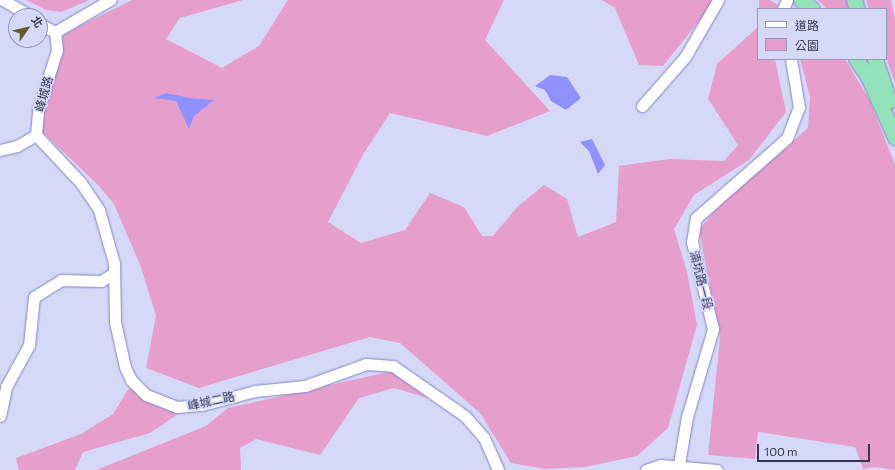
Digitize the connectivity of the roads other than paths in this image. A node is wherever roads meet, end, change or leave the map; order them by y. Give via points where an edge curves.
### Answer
1 (3, 0) edge
2 (110, 0) edge
3 (718, 0) edge
4 (17, 8) edge
5 (48, 28) edge
6 (55, 32) junction
7 (791, 60) edge
8 (857, 60) edge
9 (875, 60) edge
10 (642, 106) dead end
11 (895, 118) edge
12 (36, 135) junction
13 (895, 137) edge
14 (0, 150) edge
15 (114, 273) junction
16 (0, 416) edge
17 (679, 468) edge
18 (498, 470) edge
19 (646, 470) edge
20 (717, 470) edge

1 - 4 street
2 - 6 street
3 - 10 street via 685,57
5 - 6 street
6 - 12 street, 峰城路 via 57,50 38,110
7 - 17 street, 湳坑路一段 via 799,107 787,138 696,218 692,242 713,329 687,417
8 - 13 highway via 868,76
9 - 11 highway
12 - 14 street via 17,146
12 - 15 street, 峰城二路 via 93,198 109,239
15 - 16 street via 102,280 61,280 34,298 29,345 16,364 6,387
15 - 18 street, 峰城二路 via 114,322 125,367 131,380 146,395 177,407 202,405 254,391 305,386 366,364 393,366 465,416 484,438
17 - 19 street via 660,465
17 - 20 street

